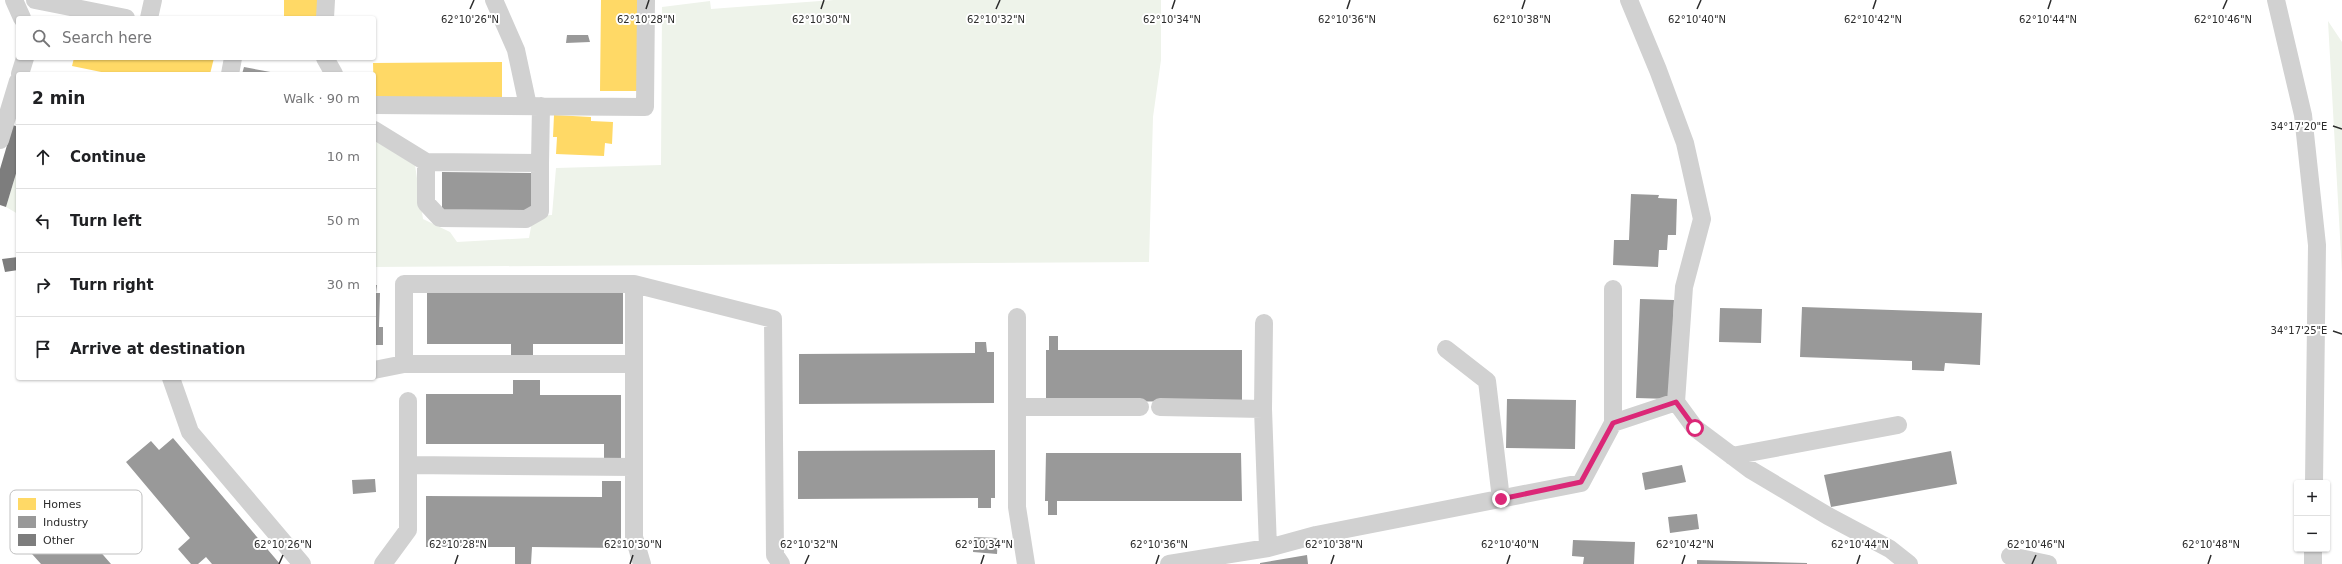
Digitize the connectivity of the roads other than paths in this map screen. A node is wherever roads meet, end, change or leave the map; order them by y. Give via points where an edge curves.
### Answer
1 (14, 0) edge
2 (35, 0) edge
3 (153, 0) edge
4 (326, 0) edge
5 (494, 0) edge
6 (646, 0) edge
7 (1629, 0) edge
8 (2276, 0) edge
9 (21, 16) edge
10 (116, 16) edge
11 (149, 16) edge
12 (326, 16) edge
13 (24, 60) edge
14 (233, 60) edge
15 (326, 60) edge
16 (21, 72) edge
17 (230, 72) edge
18 (333, 72) edge
19 (16, 88) edge
20 (376, 105) edge
21 (534, 106) junction
22 (376, 131) edge
23 (0, 140) edge
24 (426, 162) junction
25 (540, 164) junction
26 (634, 284) junction
27 (1613, 289) dead end
28 (1017, 317) dead end
29 (1264, 323) dead end
30 (1446, 348) dead end
31 (404, 364) junction
32 (634, 364) junction
33 (376, 370) edge
34 (172, 380) edge
35 (408, 400) dead end
36 (1676, 402) junction
37 (1140, 406) dead end
38 (1017, 407) junction
39 (1160, 407) dead end
40 (1264, 409) junction
41 (1613, 423) junction
42 (1898, 425) dead end
43 (1732, 456) junction
44 (408, 466) junction
45 (634, 467) junction
46 (2314, 480) edge
47 (1501, 499) junction
48 (1268, 548) junction
49 (2313, 552) edge
50 (2010, 556) dead end
51 (302, 564) edge
52 (383, 564) edge
53 (642, 564) edge
54 (781, 564) edge
55 (1026, 564) edge
56 (1169, 564) edge
57 (1909, 564) edge
58 (2048, 564) edge
59 (2313, 564) edge

1 - 9 street
2 - 10 street
3 - 11 street
4 - 12 street
5 - 21 street via 516,50
6 - 21 street via 645,107
7 - 36 street via 1685,143 1702,219 1684,287
8 - 46 street via 2303,115 2317,245
13 - 16 street
14 - 17 street
15 - 18 street
19 - 23 street
20 - 21 street
21 - 25 street
22 - 24 street
24 - 25 street
24 - 25 street via 426,203 440,218 526,219 540,211
26 - 31 street via 404,284
26 - 32 street
26 - 54 street via 773,319 775,555
27 - 41 street
28 - 38 street
29 - 40 street
30 - 47 street via 1487,381
31 - 32 street
31 - 33 street
32 - 45 street
34 - 51 street via 190,432
35 - 44 street
36 - 41 street
36 - 43 street via 1695,428
37 - 38 street
38 - 55 street via 1017,507
39 - 40 street
40 - 48 street
41 - 47 street via 1581,482
42 - 43 street
43 - 57 street via 1828,516 1890,549
44 - 45 street
44 - 52 street via 408,530
45 - 53 street via 634,537
47 - 48 street via 1316,535
48 - 56 street
49 - 59 street
50 - 58 street

